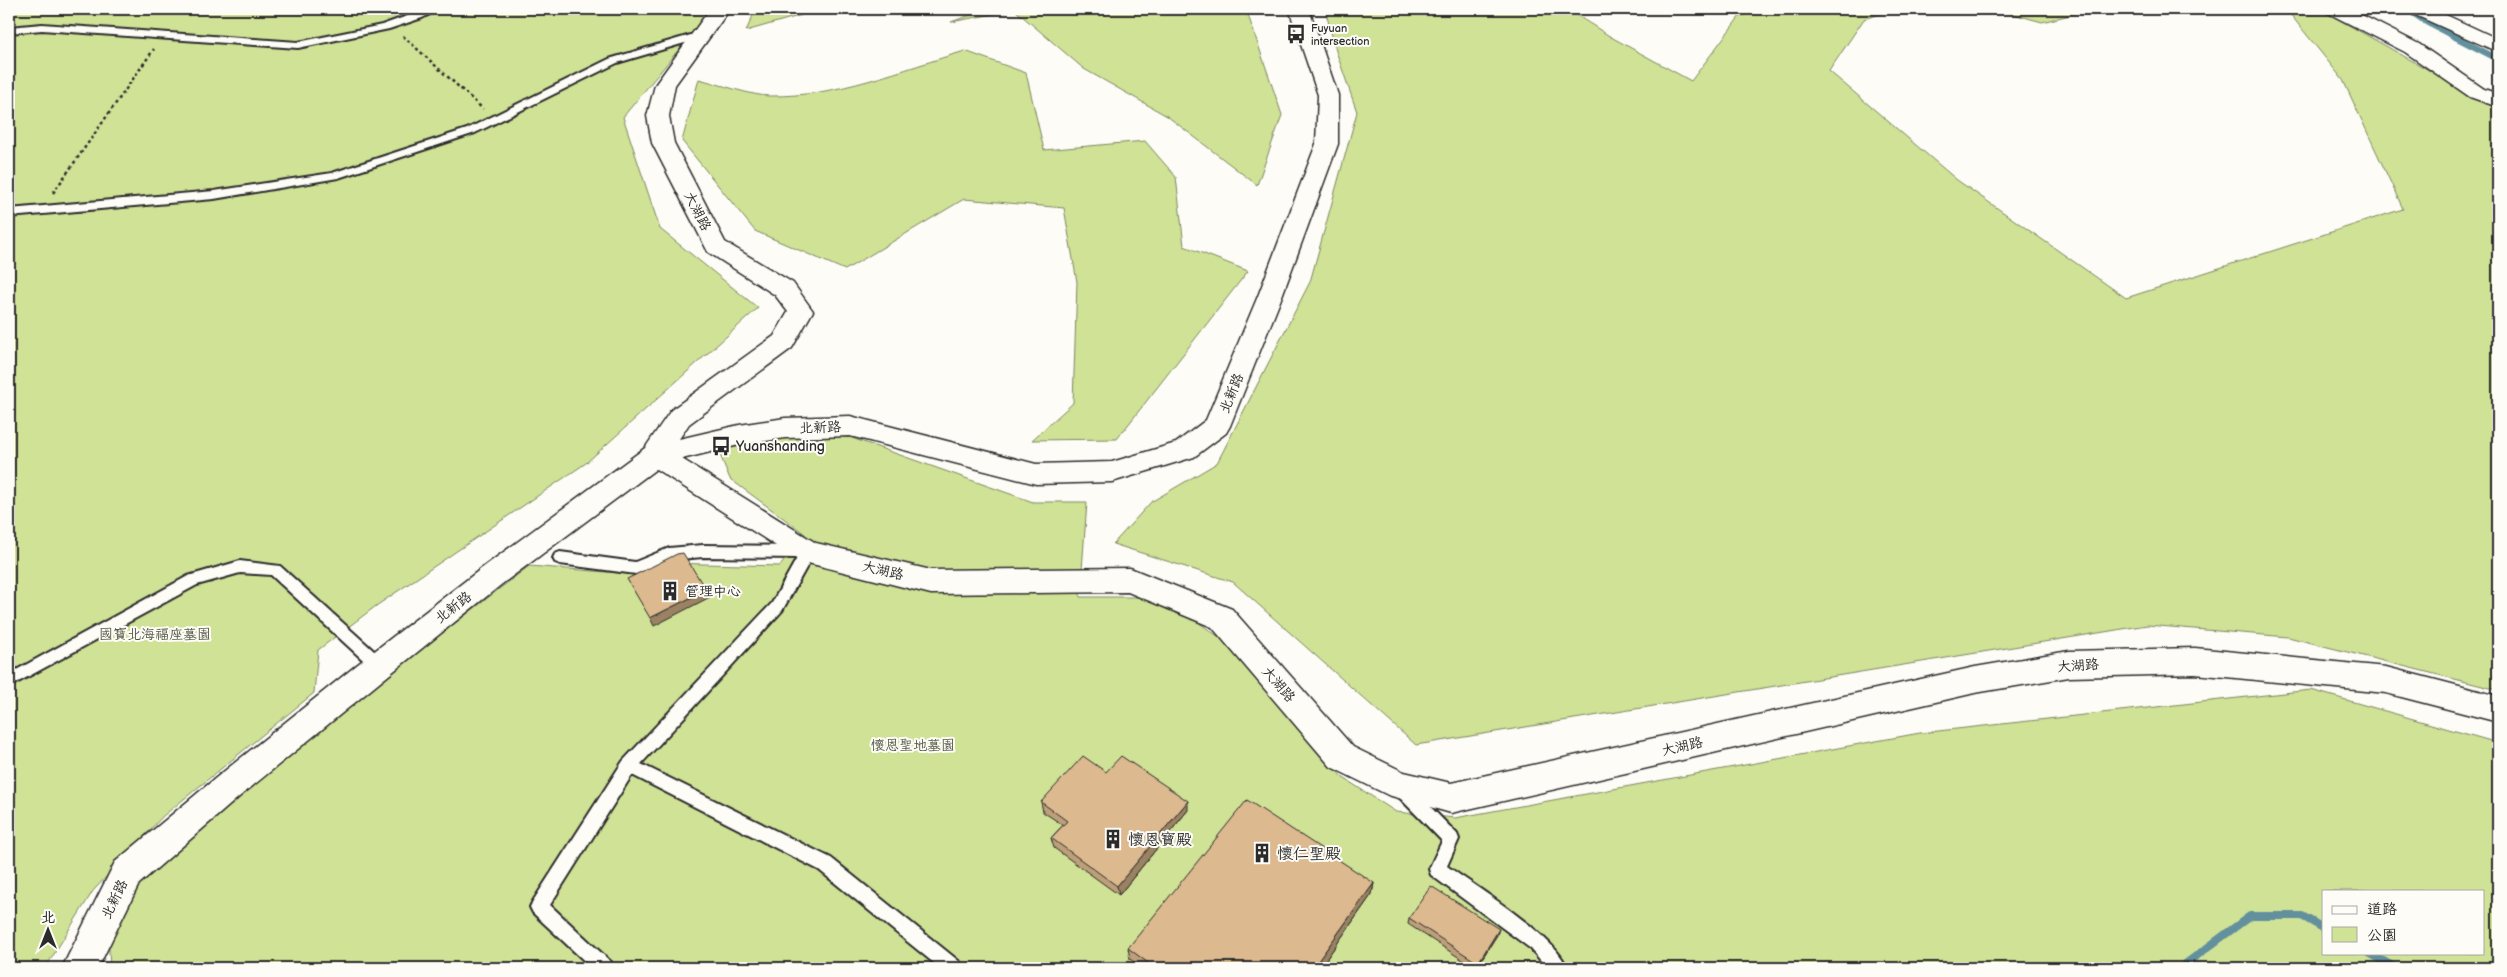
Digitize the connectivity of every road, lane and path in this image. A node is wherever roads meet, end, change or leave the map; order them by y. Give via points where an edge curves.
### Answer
1 (435, 9) edge
2 (720, 9) edge
3 (1299, 9) edge
4 (2335, 9) edge
5 (2418, 9) edge
6 (390, 24) junction
7 (9, 30) edge
8 (701, 35) junction
9 (164, 36) junction
10 (2498, 46) edge
11 (2498, 101) edge
12 (495, 120) junction
13 (41, 210) junction
14 (9, 213) edge
15 (13, 241) dead end
16 (9, 243) edge
17 (655, 455) junction
18 (808, 552) junction
19 (560, 558) dead end
20 (379, 665) junction
21 (9, 682) edge
22 (2498, 709) edge
23 (629, 766) junction
24 (1399, 785) junction
25 (80, 968) edge
26 (605, 968) edge
27 (954, 968) edge
28 (1558, 968) edge

1 - 6 lane
2 - 8 street, 大湖路
3 - 17 street, 北新路 via 1328,95 1327,144 1217,426 1185,450 1112,472 1036,474 850,426 785,428 738,435
4 - 11 street via 2412,48 2477,92
5 - 10 street
6 - 9 lane via 298,45
6 - 12 path
7 - 9 lane via 42,27
8 - 12 lane via 613,61
8 - 17 street, 大湖路 via 665,85 658,116 663,143 716,246 784,289 801,311 783,342 680,417
9 - 13 path
12 - 13 lane via 471,131 334,176 214,195
13 - 14 lane
15 - 16 path
17 - 18 street, 大湖路
17 - 20 street, 北新路
18 - 19 lane via 703,551 669,554 636,568
18 - 23 lane via 777,607
18 - 24 street, 大湖路 via 931,582 1130,580 1222,618 1342,756
20 - 21 lane via 275,570 240,566 193,580
20 - 25 street, 北新路 via 127,873
22 - 24 street, 大湖路 via 2386,680 2348,676 2195,660 2069,664 1975,680 1452,798
23 - 26 lane via 539,907
23 - 27 lane via 825,864
24 - 28 lane via 1451,839 1437,869 1536,943

